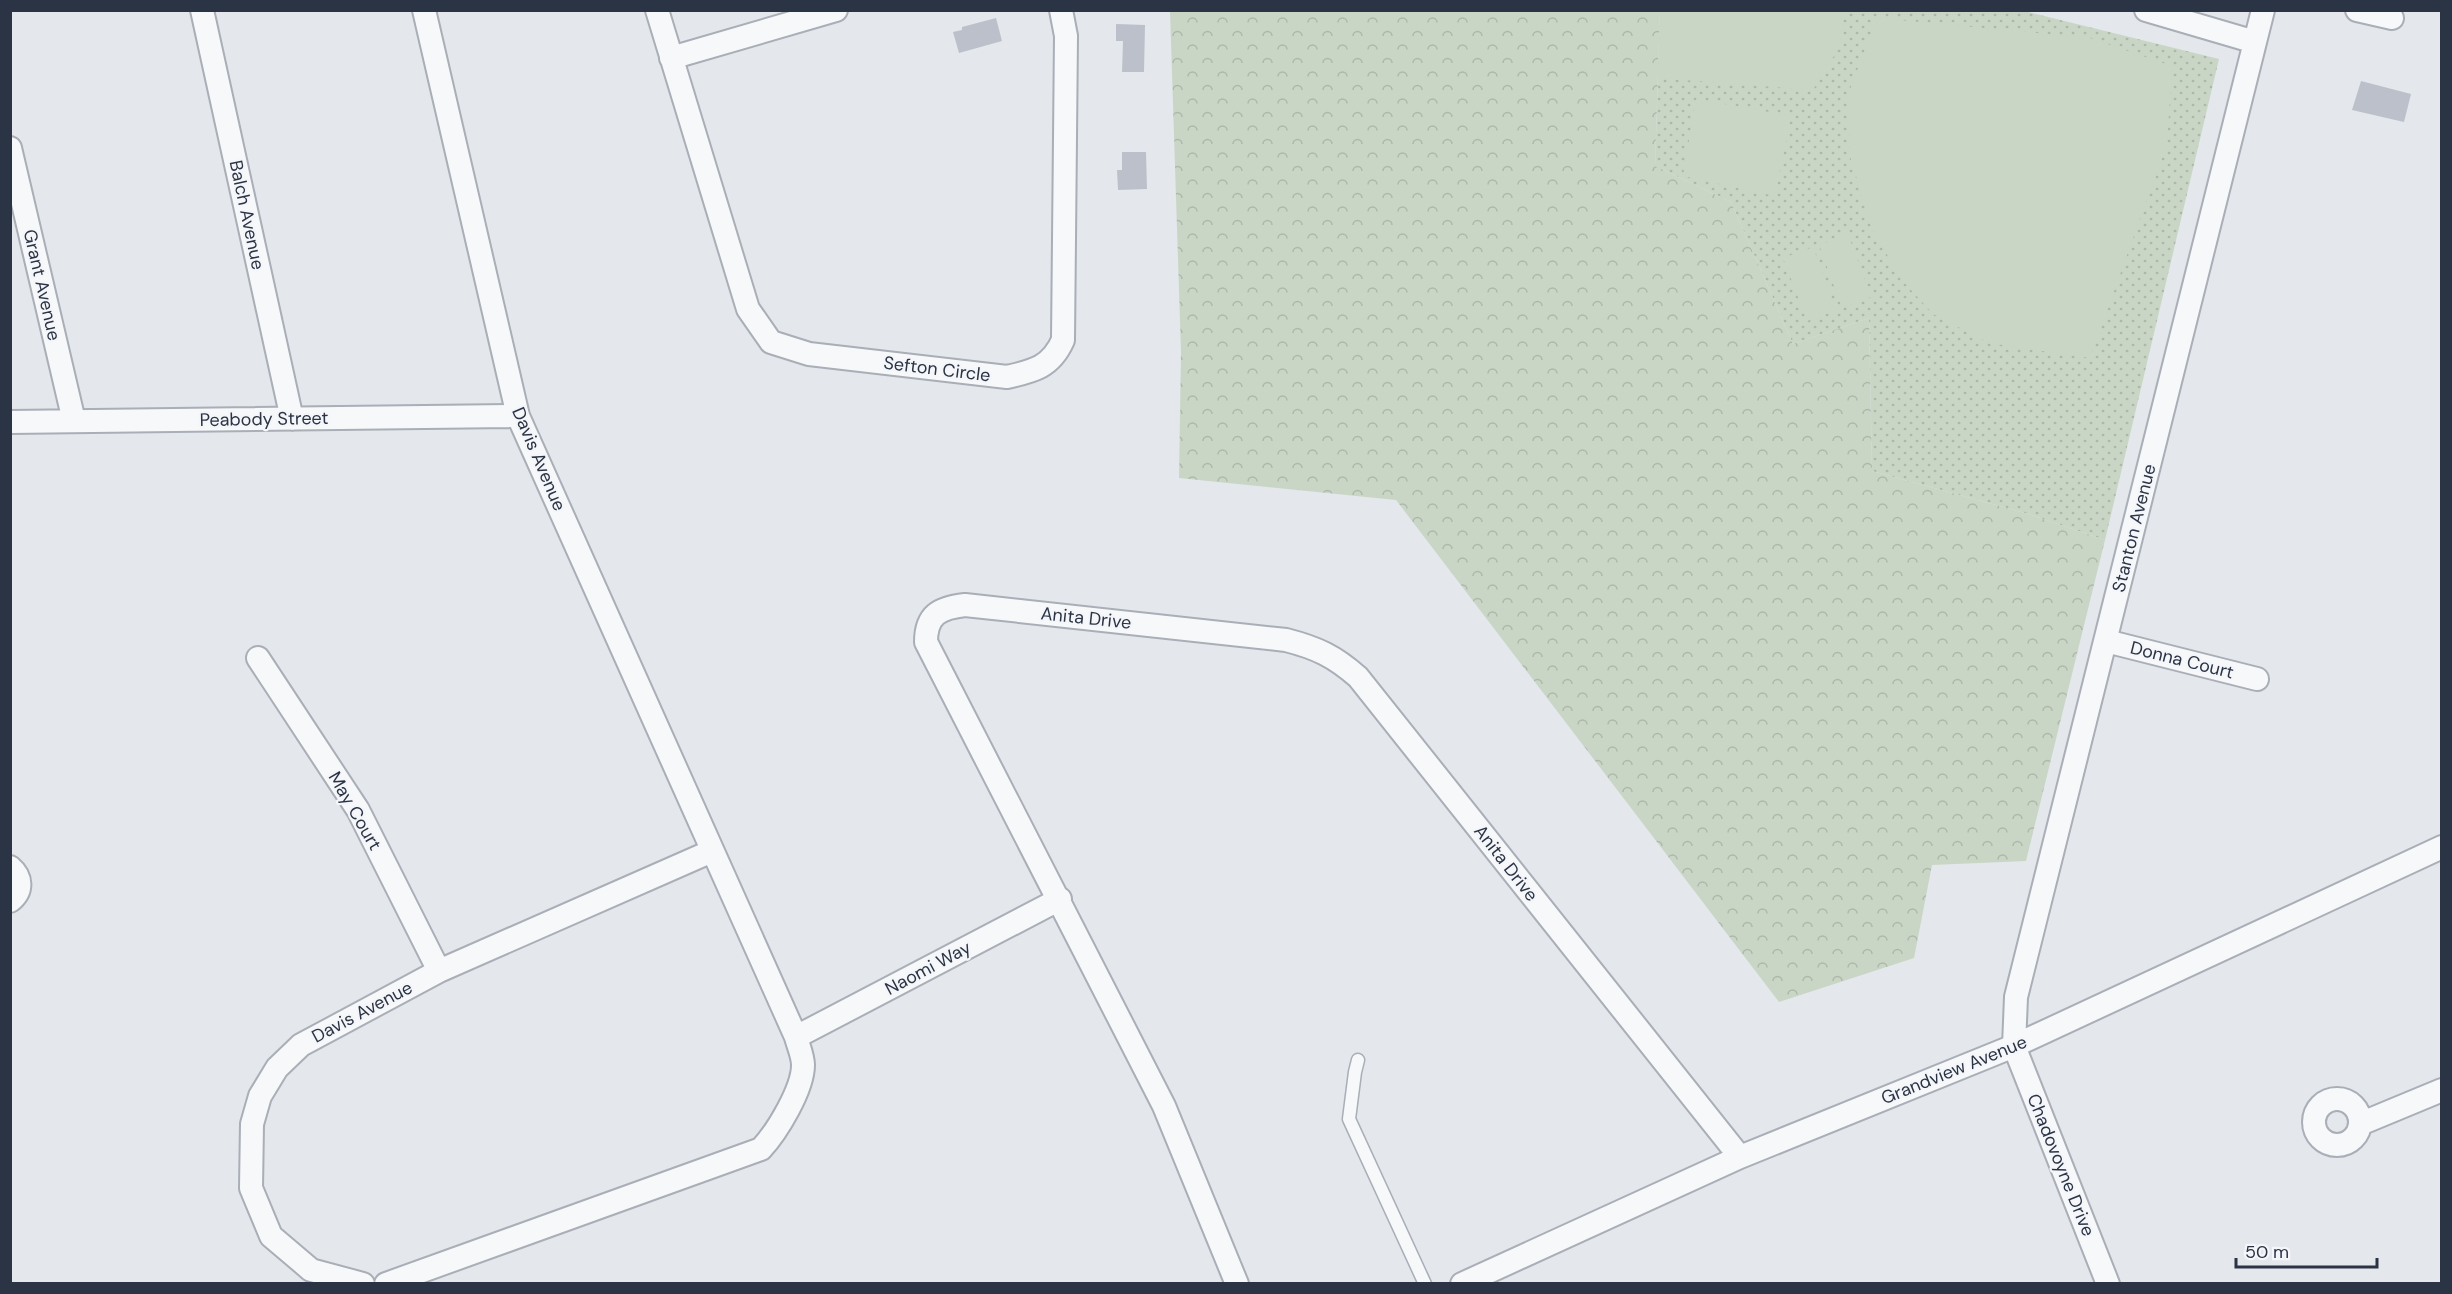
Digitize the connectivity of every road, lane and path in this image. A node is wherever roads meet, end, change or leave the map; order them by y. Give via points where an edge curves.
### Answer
1 (202, 10) edge
2 (424, 10) edge
3 (657, 10) edge
4 (837, 10) edge
5 (1061, 10) edge
6 (2146, 10) edge
7 (2263, 10) edge
8 (2356, 10) edge
9 (2392, 18) dead end
10 (2255, 42) junction
11 (671, 58) junction
12 (10, 148) edge
13 (518, 416) junction
14 (292, 419) junction
15 (74, 421) junction
16 (10, 422) edge
17 (2106, 640) junction
18 (258, 658) dead end
19 (2257, 679) dead end
20 (2442, 847) edge
21 (712, 851) junction
22 (10, 867) edge
23 (1060, 899) junction
24 (10, 901) edge
25 (439, 971) junction
26 (796, 1037) junction
27 (2014, 1047) junction
28 (1358, 1060) dead end
29 (2442, 1090) edge
30 (2360, 1124) dead end
31 (1740, 1157) junction
32 (363, 1284) edge
33 (386, 1284) edge
34 (1237, 1284) edge
35 (1425, 1284) edge
36 (1462, 1284) edge
37 (2108, 1284) edge

1 - 14 street, Balch Avenue
2 - 13 street, Davis Avenue
3 - 11 street, Sefton Circle
4 - 11 street
5 - 11 street, Sefton Circle via 1066,36 1063,340 1056,356 1032,371 1007,377 809,354 771,342 748,309
6 - 10 street
7 - 10 street, Stanton Avenue
8 - 9 street
10 - 17 street, Stanton Avenue
12 - 15 street, Grant Avenue
13 - 14 street, Peabody Street
13 - 21 street, Davis Avenue
14 - 15 street, Peabody Street
15 - 16 street, Peabody Street
17 - 19 street, Donna Court
17 - 27 street, Stanton Avenue via 2016,998
18 - 25 street, May Court via 358,810
20 - 27 street, Grandview Avenue
21 - 25 street, Davis Avenue
21 - 26 street, Davis Avenue
22 - 24 street via 17,873 20,886
23 - 26 street, Naomi Way
23 - 31 street, Anita Drive via 926,642 926,628 935,615 946,607 964,605 1286,640 1315,648 1358,677
23 - 34 street, Anita Drive via 1164,1106
25 - 32 street, Davis Avenue via 301,1045 277,1068 265,1087 252,1124 252,1188 271,1236 311,1270
26 - 33 street, Davis Avenue via 803,1065 795,1094 775,1134 761,1149
27 - 31 street, Grandview Avenue
27 - 37 street, Chadovoyne Drive
28 - 35 lane via 1348,1119
29 - 30 street
31 - 36 street, Grandview Avenue

